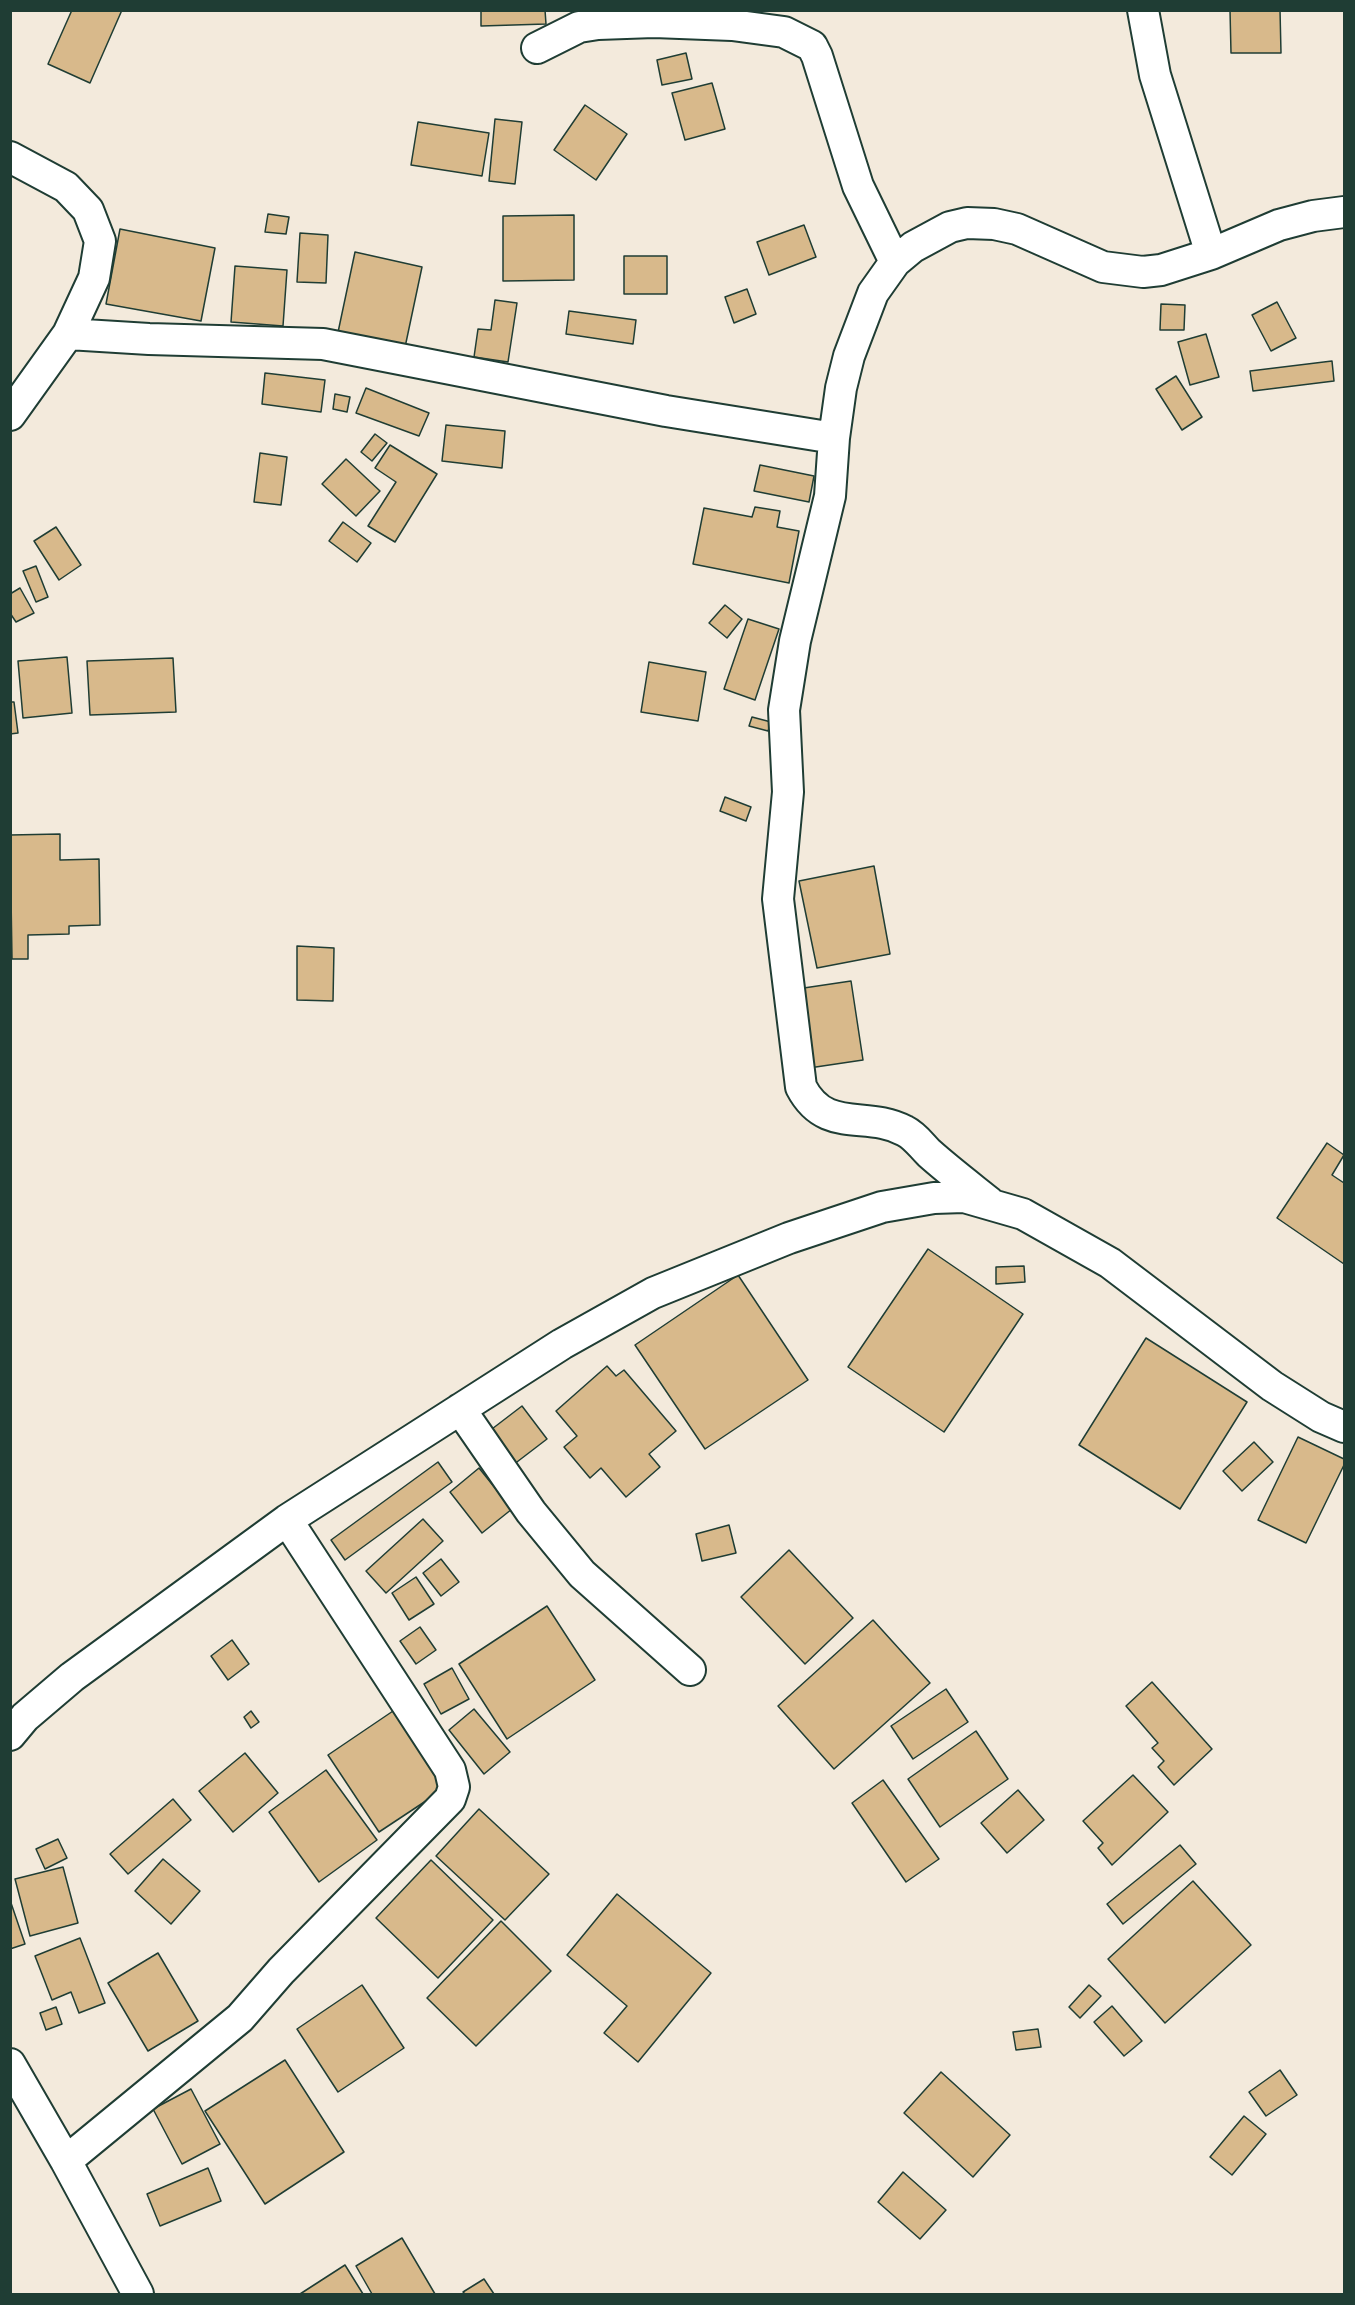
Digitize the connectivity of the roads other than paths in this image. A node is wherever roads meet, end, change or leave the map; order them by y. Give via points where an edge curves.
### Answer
1 (1143, 10) edge
2 (537, 48) dead end
3 (10, 157) edge
4 (1344, 212) edge
5 (1211, 254) junction
6 (895, 262) junction
7 (68, 334) junction
8 (10, 415) edge
9 (834, 438) junction
10 (992, 1204) junction
11 (460, 1409) junction
12 (1344, 1427) edge
13 (287, 1520) junction
14 (690, 1670) dead end
15 (10, 1736) edge
16 (10, 2064) edge
17 (66, 2161) junction
18 (138, 2295) edge

1 - 5 street via 1155,75
2 - 6 street via 579,27 654,22 784,32 812,46 858,186
3 - 7 street via 66,187 88,210 100,241 94,278
4 - 5 street via 1280,225
5 - 6 street via 1161,270 1131,272 1104,267 1017,229 967,223 950,227 913,247
6 - 9 street via 873,293 852,347
7 - 8 street
7 - 9 street via 323,344 666,411
9 - 10 street via 830,496 795,641 784,710 788,792 778,899 801,1087 810,1103 826,1114 884,1123 905,1131
10 - 11 street via 964,1197 934,1198 882,1207 789,1238 653,1293 562,1344
10 - 12 street via 1023,1214 1110,1263 1272,1386
11 - 13 street
11 - 14 street via 531,1512 582,1574
13 - 15 street via 72,1677 25,1717
13 - 17 street via 450,1770 453,1793 240,2018
16 - 17 street
17 - 18 street

